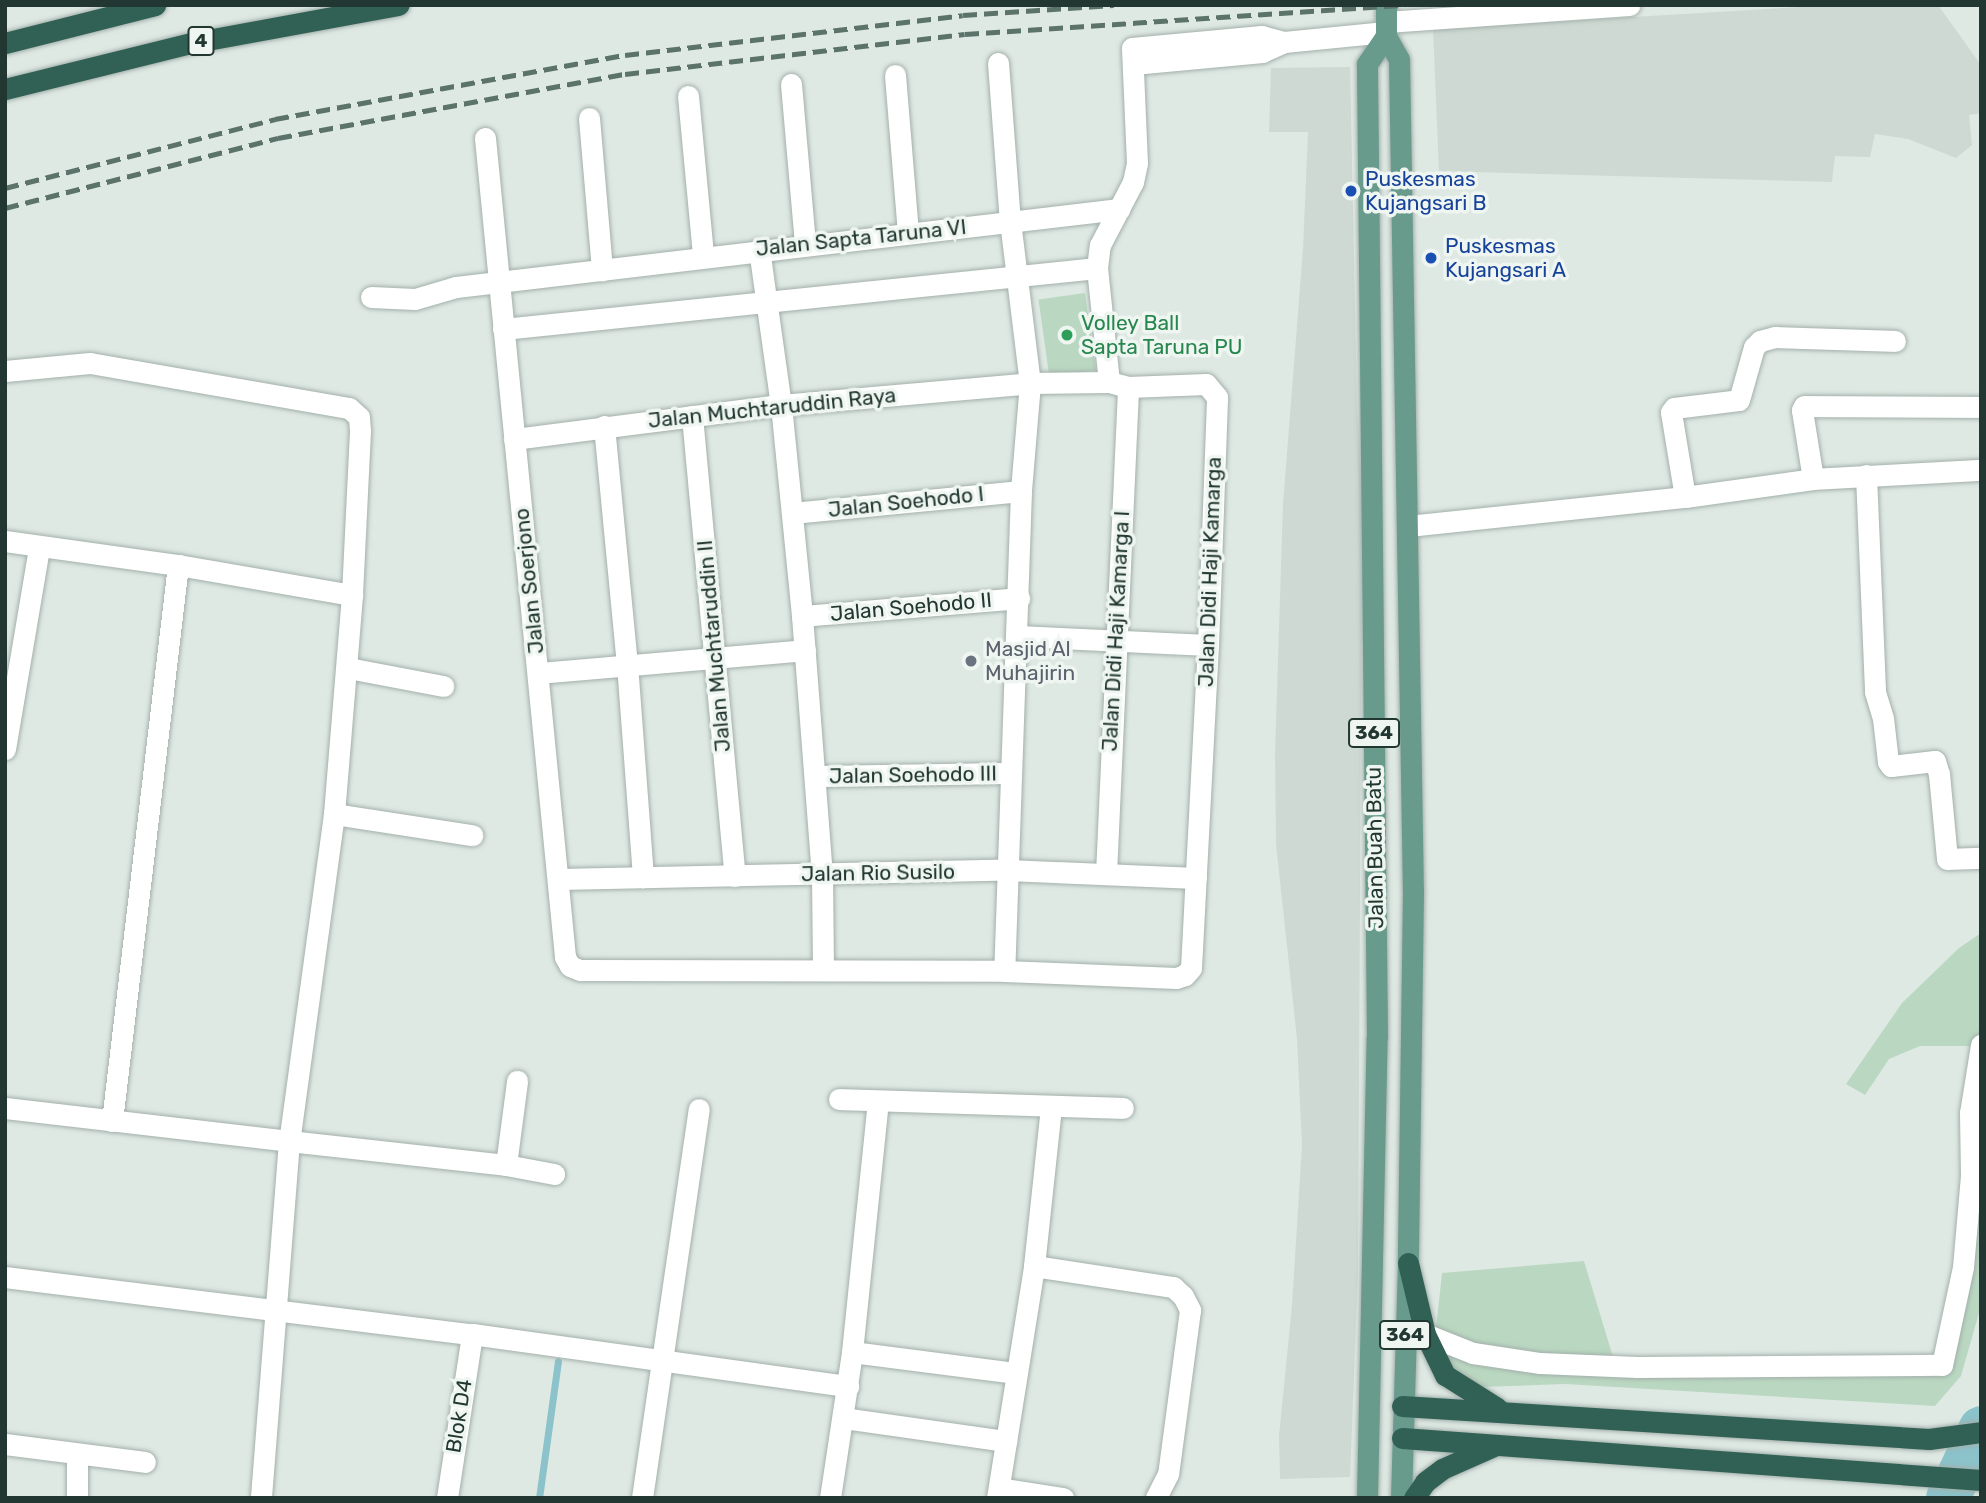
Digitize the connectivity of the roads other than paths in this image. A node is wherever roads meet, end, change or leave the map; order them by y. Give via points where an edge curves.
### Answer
1 (155, 5) edge
2 (399, 5) edge
3 (1629, 5) edge
4 (1386, 24) edge
5 (5, 43) edge
6 (998, 63) dead end
7 (895, 75) dead end
8 (791, 84) dead end
9 (5, 89) edge
10 (688, 96) dead end
11 (589, 118) dead end
12 (485, 138) dead end
13 (1119, 209) junction
14 (1010, 221) junction
15 (908, 232) junction
16 (804, 244) junction
17 (760, 249) junction
18 (703, 256) junction
19 (1097, 268) junction
20 (602, 270) junction
21 (1017, 276) junction
22 (498, 283) junction
23 (371, 297) dead end
24 (766, 301) junction
25 (503, 329) junction
26 (1895, 341) dead end
27 (5, 371) edge
28 (1030, 383) junction
29 (1118, 385) junction
30 (781, 405) junction
31 (1981, 407) edge
32 (692, 416) junction
33 (604, 426) junction
34 (514, 439) junction
35 (1981, 470) edge
36 (1866, 475) junction
37 (1813, 479) junction
38 (1021, 491) junction
39 (1685, 497) junction
40 (792, 513) junction
41 (1408, 526) junction
42 (5, 541) edge
43 (39, 547) junction
44 (178, 565) junction
45 (352, 595) junction
46 (1019, 598) junction
47 (802, 616) junction
48 (1018, 636) junction
49 (1115, 641) junction
50 (1208, 645) junction
51 (805, 650) junction
52 (716, 657) junction
53 (627, 664) junction
54 (348, 668) junction
55 (539, 673) junction
56 (443, 685) dead end
57 (5, 749) edge
58 (1010, 773) junction
59 (815, 776) junction
60 (334, 814) junction
61 (472, 835) dead end
62 (1981, 859) edge
63 (1007, 870) junction
64 (822, 874) junction
65 (1106, 874) junction
66 (735, 876) junction
67 (643, 877) junction
68 (1196, 878) junction
69 (559, 879) junction
70 (823, 970) junction
71 (1004, 971) junction
72 (1185, 975) joint
73 (1981, 1045) edge
74 (517, 1081) dead end
75 (839, 1099) dead end
76 (878, 1102) junction
77 (5, 1108) edge
78 (1051, 1108) junction
79 (1123, 1108) dead end
80 (699, 1109) dead end
81 (112, 1121) junction
82 (289, 1141) junction
83 (506, 1165) junction
84 (554, 1174) dead end
85 (1408, 1264) junction
86 (1034, 1266) junction
87 (5, 1277) edge
88 (274, 1309) junction
89 (472, 1334) junction
90 (1425, 1334) junction
91 (852, 1352) junction
92 (664, 1359) junction
93 (1017, 1373) junction
94 (848, 1386) junction
95 (1371, 1404) junction
96 (1402, 1406) junction
97 (1502, 1411) junction
98 (844, 1418) junction
99 (1981, 1432) edge
100 (1370, 1436) junction
101 (1402, 1438) junction
102 (1006, 1441) junction
103 (1503, 1443) junction
104 (5, 1444) edge
105 (77, 1454) junction
106 (145, 1462) dead end
107 (1980, 1480) edge
108 (998, 1493) edge
109 (77, 1498) edge
110 (261, 1498) edge
111 (447, 1498) edge
112 (642, 1498) edge
113 (830, 1498) edge
114 (1063, 1498) edge
115 (1156, 1498) edge
116 (1367, 1498) edge
117 (1401, 1498) edge
118 (1414, 1498) edge

1 - 5 highway
2 - 9 highway, 4 via 191,43
3 - 4 street
4 - 13 street via 1283,42 1262,52 1133,56 1137,163
4 - 41 main road, Jalan Buah Batu / 364 via 1399,59
4 - 95 main road, Jalan Buah Batu / 364 via 1367,64 1377,1023
6 - 14 street
7 - 15 street
8 - 16 street
10 - 18 street
11 - 20 street
12 - 22 street
13 - 14 street, Jalan Sapta Taruna VI
13 - 19 street via 1100,246
14 - 15 street, Jalan Sapta Taruna VI
14 - 21 street
15 - 16 street, Jalan Sapta Taruna VI
16 - 17 street, Jalan Sapta Taruna VI
17 - 18 street, Jalan Sapta Taruna VI
17 - 24 street
18 - 20 street, Jalan Sapta Taruna VI
19 - 21 street
19 - 29 street
20 - 22 street, Jalan Sapta Taruna VI
21 - 24 street
21 - 28 street
22 - 23 street, Jalan Sapta Taruna VI via 456,287 415,299
22 - 25 street, Jalan Soerjono
24 - 25 street
24 - 30 street
25 - 34 street, Jalan Soerjono
26 - 39 street via 1774,337 1760,341 1754,347 1739,400 1671,412
27 - 45 street via 90,363 349,408 359,417 360,430
28 - 29 street, Jalan Muchtaruddin Raya
28 - 30 street, Jalan Muchtaruddin Raya
28 - 38 street
29 - 49 street, Jalan Didi Haji Kamarga I
29 - 50 street, Jalan Didi Haji Kamarga via 1206,384 1217,397
30 - 32 street, Jalan Muchtaruddin Raya
30 - 40 street
31 - 37 street via 1804,406
32 - 33 street, Jalan Muchtaruddin Raya
32 - 52 street, Jalan Muchtaruddin II
33 - 34 street, Jalan Muchtaruddin Raya
33 - 53 street
34 - 55 street, Jalan Soerjono
35 - 36 street
36 - 37 street
36 - 62 street via 1875,692 1888,762 1891,766 1934,761 1947,859
37 - 39 street
38 - 40 street, Jalan Soehodo I
38 - 46 street
39 - 41 street
40 - 47 street
41 - 85 main road, Jalan Buah Batu / 364 via 1413,892
42 - 43 street
43 - 44 street
43 - 57 street
44 - 45 street
44 - 81 street
45 - 54 street
46 - 47 street, Jalan Soehodo II
46 - 48 street
47 - 51 street
48 - 49 street
48 - 58 street
49 - 50 street
49 - 65 street, Jalan Didi Haji Kamarga I
50 - 68 street, Jalan Didi Haji Kamarga
51 - 52 street
51 - 59 street
52 - 53 street
52 - 66 street, Jalan Muchtaruddin II
53 - 55 street
53 - 67 street
54 - 56 street
54 - 60 street
55 - 69 street, Jalan Soerjono
58 - 59 street, Jalan Soehodo III
58 - 63 street
59 - 64 street
60 - 61 street
60 - 82 street
63 - 64 street, Jalan Rio Susilo
63 - 65 street, Jalan Rio Susilo
63 - 71 street
64 - 66 street, Jalan Rio Susilo
64 - 70 street
65 - 68 street, Jalan Rio Susilo
66 - 67 street, Jalan Rio Susilo
67 - 69 street, Jalan Rio Susilo
68 - 72 street, Jalan Didi Haji Kamarga via 1191,968
69 - 70 street, Jalan Soerjono via 565,957 570,966 580,970
70 - 71 street, Jalan Soerjono
71 - 72 street, Jalan Soerjono
73 - 90 street via 1970,1112 1971,1176 1963,1266 1942,1365 1637,1367 1540,1363 1473,1353
74 - 83 street
75 - 76 street
76 - 78 street
76 - 91 street
77 - 81 street
78 - 79 street
78 - 86 street
80 - 92 street
81 - 82 street
82 - 83 street
82 - 88 street
83 - 84 street
85 - 90 highway
85 - 96 main road, Jalan Buah Batu / 364
86 - 93 street
86 - 115 street via 1173,1287 1190,1310 1168,1474
87 - 88 street
88 - 89 street
88 - 110 street
89 - 92 street
89 - 111 street, Blok D4
90 - 97 highway via 1445,1375
91 - 93 street
91 - 94 street
92 - 94 street
92 - 112 street
93 - 102 street
94 - 98 street
95 - 96 main road
95 - 100 main road, Jalan Buah Batu / 364
96 - 97 highway
96 - 101 main road, Jalan Buah Batu / 364
97 - 99 highway via 1929,1439
98 - 102 street
98 - 113 street
100 - 101 main road
100 - 116 main road, Jalan Buah Batu / 364
101 - 103 highway
101 - 117 main road, Jalan Buah Batu / 364
102 - 108 street
103 - 107 highway
103 - 118 highway via 1442,1469
104 - 105 street
105 - 106 street
105 - 109 street
108 - 114 street

